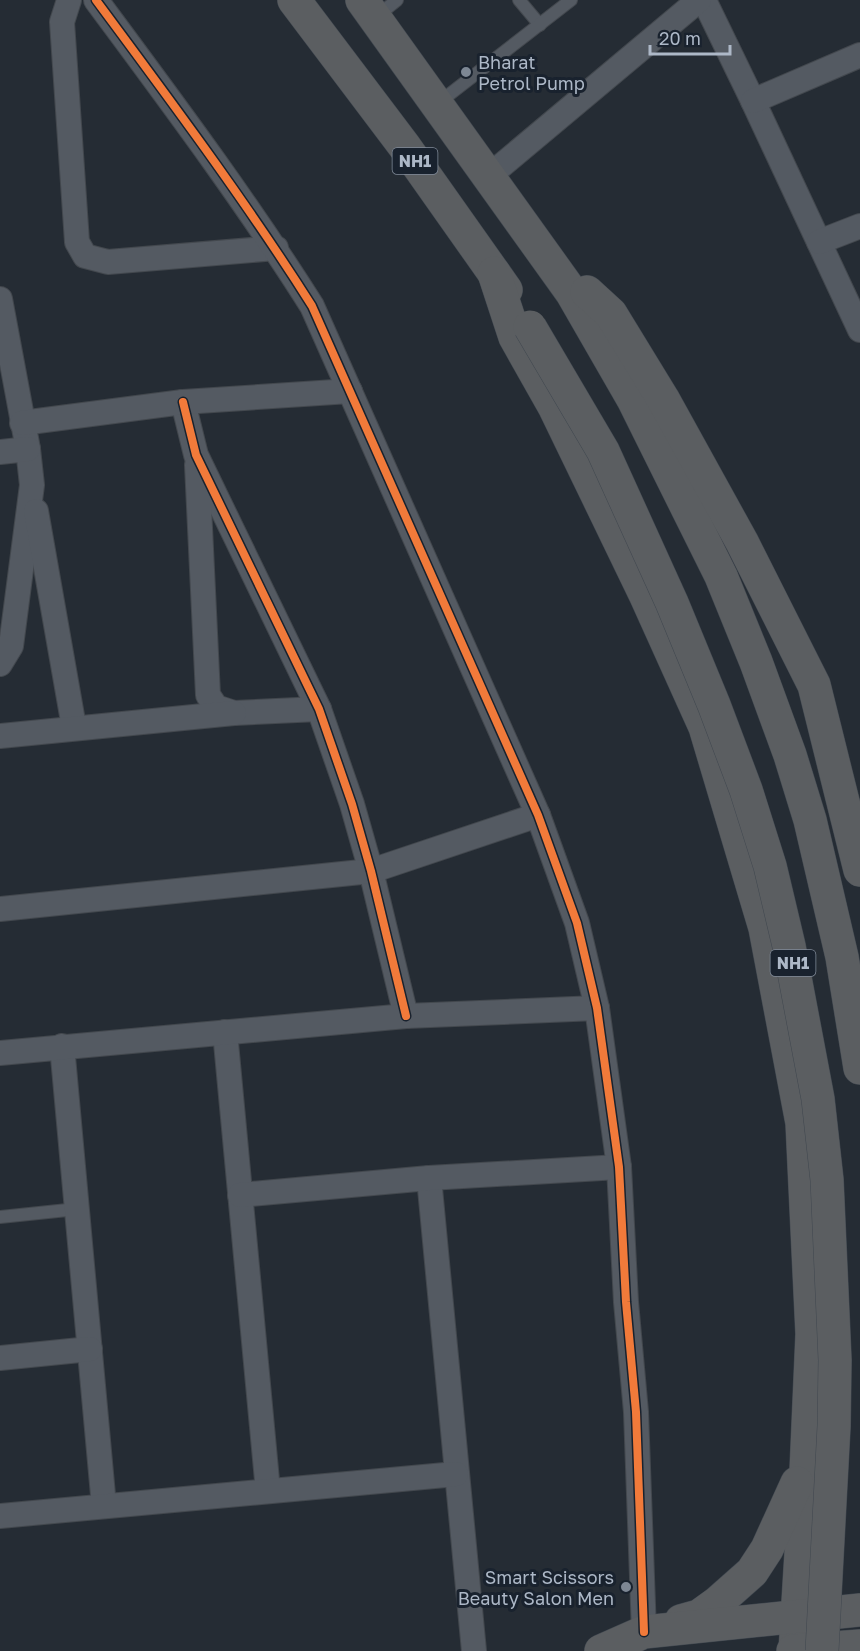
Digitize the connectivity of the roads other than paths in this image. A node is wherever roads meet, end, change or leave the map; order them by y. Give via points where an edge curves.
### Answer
1 (69, 0) edge
2 (96, 0) edge
3 (294, 0) edge
4 (519, 0) edge
5 (571, 0) edge
6 (699, 0) edge
7 (704, 0) edge
8 (378, 6) edge
9 (540, 25) junction
10 (860, 55) edge
11 (753, 101) junction
12 (437, 104) junction
13 (489, 176) junction
14 (860, 226) edge
15 (536, 242) junction
16 (819, 242) junction
17 (276, 248) junction
18 (494, 273) junction
19 (0, 299) edge
20 (860, 330) edge
21 (351, 391) junction
22 (183, 402) junction
23 (22, 423) junction
24 (28, 449) junction
25 (0, 452) edge
26 (196, 455) junction
27 (32, 485) junction
28 (0, 664) edge
29 (319, 709) junction
30 (234, 713) junction
31 (74, 727) junction
32 (0, 736) edge
33 (538, 815) junction
34 (860, 870) edge
35 (371, 872) junction
36 (0, 909) edge
37 (597, 1008) junction
38 (406, 1016) junction
39 (225, 1032) junction
40 (62, 1046) junction
41 (0, 1053) edge
42 (860, 1068) edge
43 (619, 1167) junction
44 (429, 1178) junction
45 (240, 1195) junction
46 (77, 1209) junction
47 (0, 1217) edge
48 (90, 1349) junction
49 (0, 1358) edge
50 (807, 1461) junction
51 (456, 1474) junction
52 (268, 1491) junction
53 (104, 1506) junction
54 (0, 1516) edge
55 (860, 1610) edge
56 (797, 1616) junction
57 (644, 1632) junction
58 (860, 1646) edge
59 (474, 1651) edge
60 (601, 1651) edge
61 (794, 1651) edge
62 (822, 1651) edge

1 - 17 street via 62,22 77,242 85,256 108,262
2 - 17 street
3 - 18 highway, NH1
4 - 9 lane
5 - 9 lane
6 - 13 street
7 - 11 street
8 - 12 highway, NH1
9 - 12 lane
10 - 11 street
11 - 16 street
12 - 13 highway, NH1
13 - 15 highway, NH1
14 - 16 street
15 - 34 highway via 610,314 663,399 742,542 814,685
15 - 42 highway, NH1 via 572,293 669,468 721,576 764,682 810,820 842,957
16 - 20 street
17 - 21 street via 312,306
18 - 50 highway via 515,337 555,408 705,727 765,928 802,1123 812,1334
18 - 62 highway, NH1, bridge via 603,452 714,705 770,866 816,1089 827,1180 835,1360
19 - 23 street
21 - 22 street
21 - 33 street
22 - 23 street
22 - 26 street
23 - 24 street
24 - 25 street
24 - 27 street
26 - 29 street
26 - 30 street via 208,695 216,707
27 - 28 street via 11,646
27 - 31 street
29 - 30 street
29 - 35 street
30 - 31 street
31 - 32 street
33 - 35 street
33 - 37 street via 577,923
35 - 36 street
35 - 38 street
37 - 38 street
37 - 43 street
38 - 39 street
39 - 40 street
39 - 45 street
40 - 41 street
40 - 46 street
43 - 44 street
43 - 57 street via 636,1412
44 - 45 street
44 - 51 street
45 - 52 street
46 - 47 lane
46 - 48 street
48 - 49 street
48 - 53 street
50 - 56 highway
50 - 57 highway via 771,1541 752,1572 699,1616
51 - 52 street
51 - 59 street
52 - 53 street
53 - 54 street
55 - 56 highway
56 - 57 highway
56 - 61 highway
57 - 60 highway
58 - 61 highway

